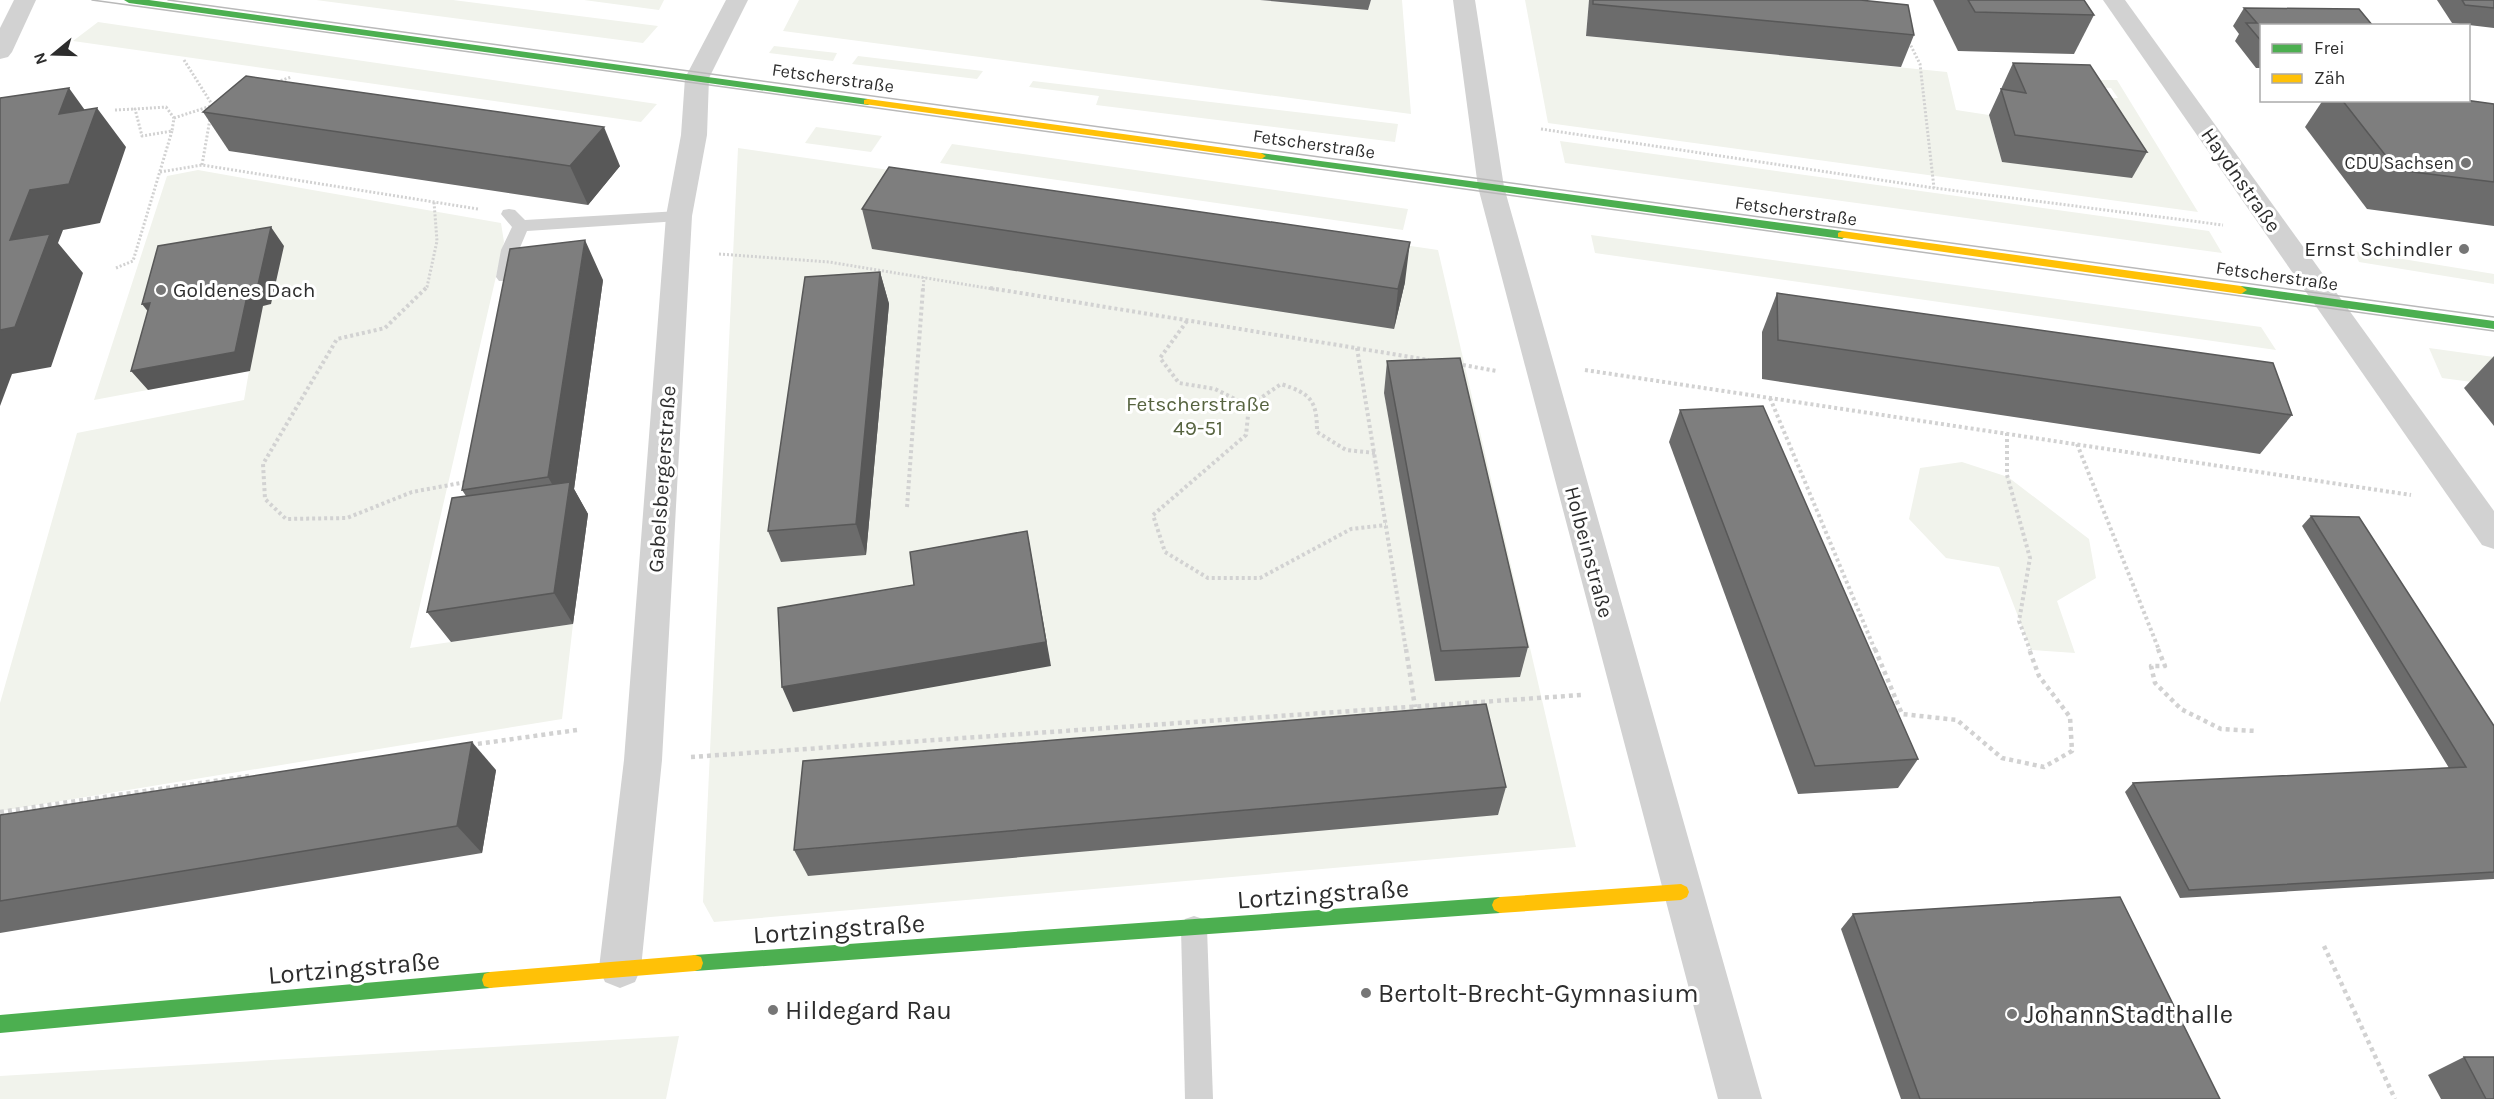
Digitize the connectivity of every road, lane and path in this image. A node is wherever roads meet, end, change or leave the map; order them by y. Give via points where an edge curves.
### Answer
1 (25, 0) edge
2 (129, 0) edge
3 (737, 0) edge
4 (1464, 0) edge
5 (2114, 0) edge
6 (1907, 37) edge
7 (0, 52) edge
8 (184, 60) dead end
9 (291, 77) dead end
10 (697, 78) junction
11 (268, 85) edge
12 (213, 106) junction
13 (135, 109) junction
14 (115, 110) dead end
15 (174, 118) junction
16 (1540, 129) dead end
17 (172, 131) junction
18 (202, 165) junction
19 (160, 172) junction
20 (1491, 187) junction
21 (1934, 188) junction
22 (434, 202) junction
23 (679, 216) junction
24 (515, 220) junction
25 (2225, 225) dead end
26 (677, 251) junction
27 (116, 267) dead end
28 (924, 277) junction
29 (501, 297) edge
30 (2327, 301) junction
31 (1187, 320) junction
32 (2494, 325) edge
33 (1357, 348) junction
34 (1438, 361) edge
35 (1450, 363) edge
36 (1540, 370) junction
37 (1770, 398) junction
38 (1249, 406) junction
39 (2007, 433) junction
40 (2077, 444) junction
41 (1374, 453) junction
42 (465, 482) edge
43 (2471, 504) junction
44 (907, 507) dead end
45 (1386, 525) junction
46 (2494, 536) edge
47 (1627, 692) junction
48 (1415, 706) junction
49 (577, 730) dead end
50 (2256, 731) dead end
51 (459, 747) edge
52 (643, 760) junction
53 (259, 775) edge
54 (0, 812) edge
55 (1681, 892) junction
56 (1194, 928) junction
57 (2324, 946) dead end
58 (620, 968) junction
59 (0, 1024) edge
60 (1199, 1099) edge
61 (1740, 1099) edge
62 (2395, 1099) edge

1 - 7 street
2 - 10 main road, Fetscherstraße
3 - 10 street, Gabelsbergerstraße
4 - 20 street, Holbeinstraße
5 - 30 street, Haydnstraße
6 - 21 path via 1920,64
8 - 12 path
9 - 11 path
10 - 20 main road, Fetscherstraße
10 - 23 street, Gabelsbergerstraße via 694,135
12 - 15 path
12 - 18 path
13 - 14 path
13 - 15 path via 166,107
13 - 17 path via 142,136
15 - 17 path
16 - 21 path
17 - 19 path
18 - 19 path
18 - 22 path
19 - 27 path via 134,261
20 - 30 main road, Fetscherstraße
20 - 36 street, Holbeinstraße
21 - 25 path
22 - 24 path
22 - 42 path via 437,241 427,287 385,328 337,339 263,464 265,499 286,519 348,518 412,492
23 - 24 lane
23 - 26 street, Gabelsbergerstraße
24 - 29 lane
26 - 28 path via 829,262
26 - 52 street, Gabelsbergerstraße
28 - 31 path
28 - 44 path
30 - 32 main road, Fetscherstraße
30 - 43 street, Haydnstraße
31 - 33 path
31 - 38 path via 1161,358 1179,383 1215,389
33 - 34 path
33 - 41 path
35 - 36 path
36 - 37 path
36 - 47 street, Holbeinstraße
37 - 39 path
37 - 39 path via 1902,714 1957,720 2002,758 2044,767 2072,751 2070,717 2039,676 2019,621 2030,558 2007,476
38 - 41 path via 1281,384 1304,392 1317,409 1317,432 1346,450
38 - 45 path via 1246,435 1152,515 1165,552 1208,578 1260,578 1350,529
39 - 40 path
40 - 43 path
40 - 50 path via 2165,666 2151,666 2155,683 2181,709 2221,729
41 - 45 path
43 - 46 street, Haydnstraße
45 - 48 path
47 - 48 path
47 - 55 street, Holbeinstraße
48 - 52 path
49 - 51 path
52 - 58 street, Gabelsbergerstraße
53 - 54 path
55 - 56 main road, Lortzingstraße
55 - 61 street, Holbeinstraße
56 - 58 main road, Lortzingstraße
56 - 60 lane
57 - 62 path
58 - 59 main road, Lortzingstraße

